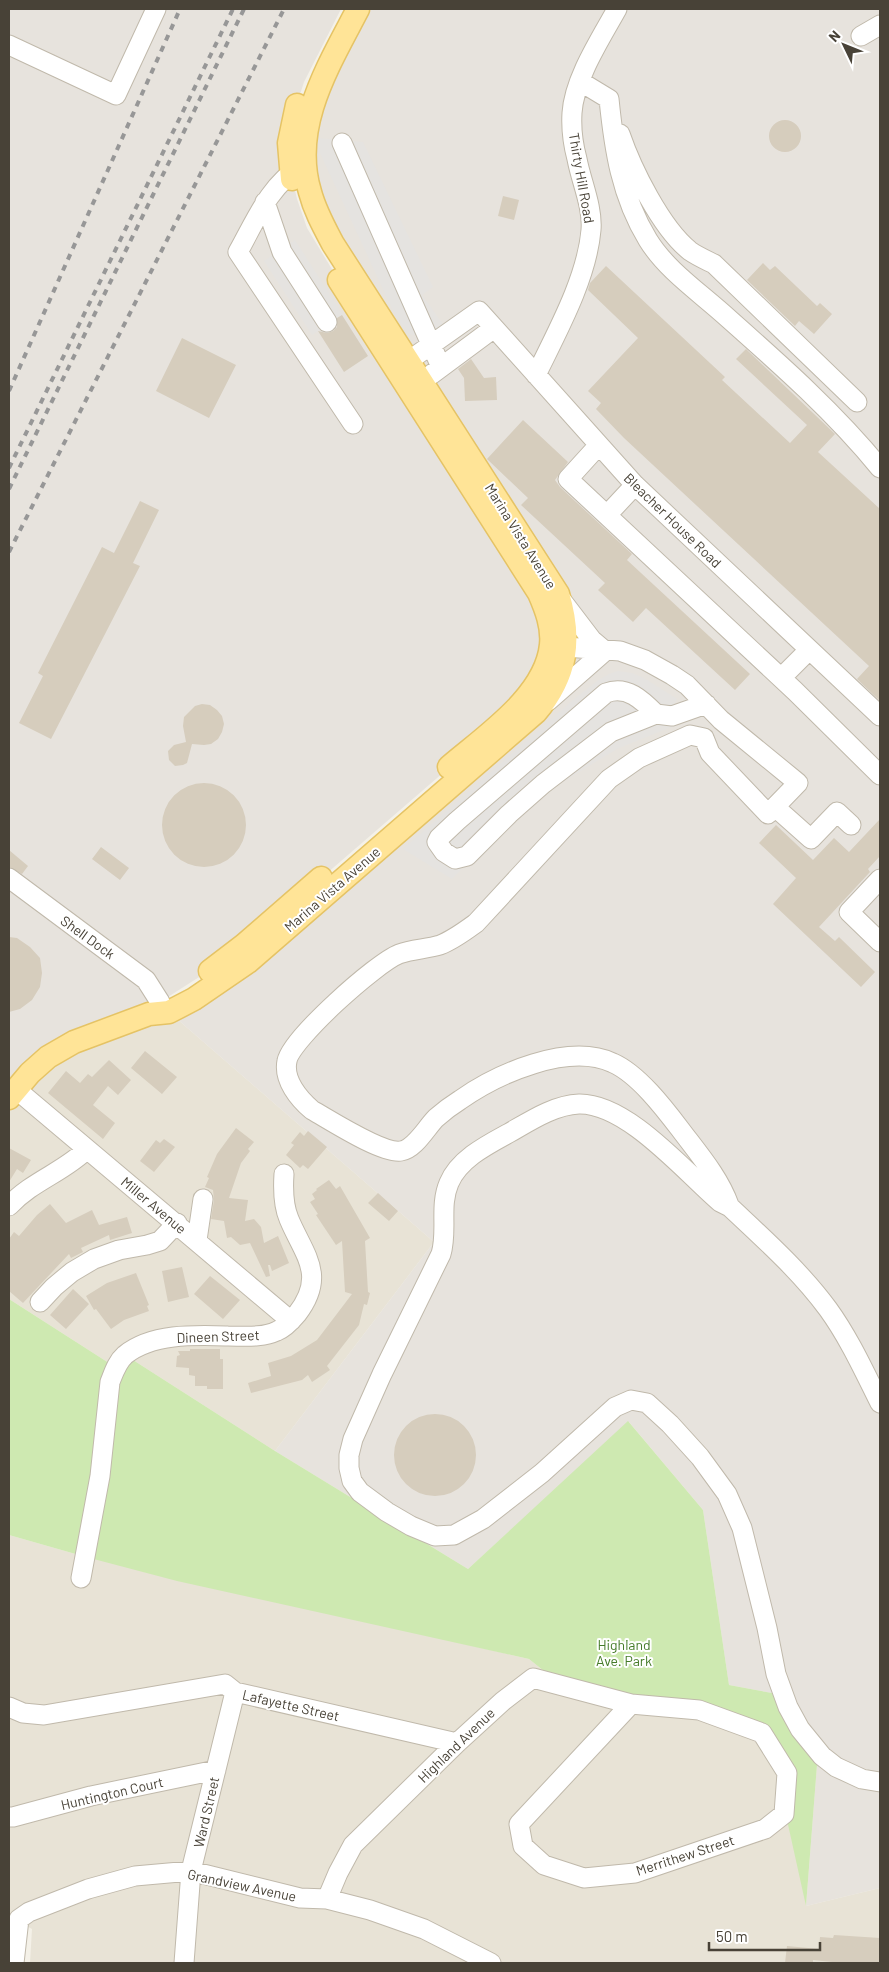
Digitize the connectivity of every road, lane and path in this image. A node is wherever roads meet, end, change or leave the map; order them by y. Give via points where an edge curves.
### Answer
1 (156, 9) edge
2 (341, 9) edge
3 (358, 9) edge
4 (612, 14) edge
5 (880, 25) edge
6 (861, 36) dead end
7 (9, 45) edge
8 (581, 82) junction
9 (609, 99) junction
10 (342, 143) dead end
11 (297, 168) junction
12 (265, 202) junction
13 (327, 322) dead end
14 (494, 328) junction
15 (430, 346) junction
16 (402, 365) junction
17 (441, 367) junction
18 (536, 375) junction
19 (415, 385) junction
20 (857, 402) dead end
21 (353, 424) dead end
22 (588, 458) junction
23 (880, 468) edge
24 (631, 489) junction
25 (610, 512) junction
26 (558, 594) junction
27 (558, 647) junction
28 (604, 651) junction
29 (795, 664) junction
30 (706, 704) junction
31 (536, 712) junction
32 (656, 714) junction
33 (880, 716) edge
34 (721, 720) junction
35 (704, 738) junction
36 (880, 775) edge
37 (775, 807) junction
38 (852, 825) dead end
39 (9, 878) edge
40 (880, 879) edge
41 (880, 942) edge
42 (154, 1008) junction
43 (11, 1098) edge
44 (87, 1149) junction
45 (284, 1174) dead end
46 (203, 1199) dead end
47 (9, 1206) edge
48 (730, 1207) junction
49 (177, 1224) junction
50 (198, 1240) junction
51 (40, 1302) dead end
52 (291, 1321) junction
53 (880, 1403) edge
54 (80, 1578) dead end
55 (235, 1692) junction
56 (631, 1704) junction
57 (9, 1707) edge
58 (457, 1743) junction
59 (216, 1770) junction
60 (880, 1782) edge
61 (9, 1816) edge
62 (192, 1871) junction
63 (327, 1899) junction
64 (14, 1963) edge
65 (184, 1963) edge
66 (491, 1963) edge

1 - 7 street via 116,94
2 - 11 main road, Marina Vista Avenue via 304,82 295,110 289,143
3 - 11 main road, Marina Vista Avenue via 316,94
4 - 8 street, Thirty Hill Road
5 - 6 street
8 - 9 street
8 - 18 street, Thirty Hill Road via 572,112 573,141 590,219 588,252
9 - 20 street via 634,168 672,233 690,252 714,264
9 - 23 street via 616,156 627,199 660,257 817,400
10 - 15 street
11 - 12 street
11 - 16 main road, Marina Vista Avenue via 296,199 307,228
12 - 13 street via 282,252
12 - 21 street via 238,252
14 - 15 street, Bleacher House Road via 479,311
14 - 17 street
14 - 18 street, Bleacher House Road
15 - 16 street
15 - 17 street
16 - 19 main road, Marina Vista Avenue
17 - 19 street
18 - 22 street, Bleacher House Road
19 - 26 main road, Marina Vista Avenue
19 - 27 main road, Marina Vista Avenue via 539,592
22 - 24 street, Bleacher House Road
22 - 25 street via 568,479
24 - 25 street
24 - 29 street, Bleacher House Road
25 - 29 street
26 - 27 main road, Marina Vista Avenue via 565,626
26 - 28 street
27 - 28 street
27 - 31 main road, Marina Vista Avenue via 564,661 547,698
27 - 42 main road, Marina Vista Avenue via 532,693 518,708 244,945
28 - 30 street via 631,654 660,667
28 - 31 street
29 - 33 street, Bleacher House Road
29 - 36 street
30 - 32 street via 672,716
30 - 34 street
31 - 42 main road, Marina Vista Avenue via 248,962 169,1012
32 - 32 street via 632,694 614,690 606,693 457,821 437,842 455,859 467,856 509,814 580,754 611,732
34 - 35 street
34 - 37 street via 798,783
35 - 37 street via 710,753 768,814
35 - 48 street via 690,735 622,768 476,923 440,945 399,954 383,963 300,1039 286,1062 292,1088 305,1105 372,1143 398,1151 414,1144 436,1119 463,1098 530,1064 562,1057 600,1058 626,1071 662,1108 716,1178
37 - 38 street via 811,839 837,812
39 - 42 street, Shell Dock via 146,980
40 - 41 street via 848,912
42 - 43 main road, Marina Vista Avenue via 74,1042 48,1057 30,1073
43 - 44 street, Miller Avenue
44 - 47 street via 28,1188
44 - 49 street, Miller Avenue
45 - 52 street, Dineen Street via 283,1190 289,1218 310,1261 312,1275 304,1304
46 - 50 street
48 - 53 street via 782,1257 828,1308
48 - 60 street via 720,1202 623,1117 593,1106 578,1104 560,1108 485,1146 459,1167 448,1186 441,1254 353,1439 349,1455 352,1481 368,1499 411,1526 435,1536 454,1535 483,1519 535,1479 615,1407 631,1400 647,1403 700,1457 727,1494 742,1528 776,1674 800,1729 822,1756 836,1767 862,1779
49 - 50 street, Miller Avenue
49 - 51 street via 160,1241 94,1259 72,1272
50 - 52 street, Miller Avenue
52 - 54 street, Dineen Street via 279,1331 263,1336 181,1336 143,1346 125,1355 115,1367 110,1382 100,1476
55 - 57 street, Lafayette Street via 225,1684 44,1716 23,1714
55 - 58 street, Lafayette Street
55 - 59 street, Ward Street
56 - 56 street, Merrithew Street via 519,1824 523,1846 544,1865 584,1878 635,1873 765,1829 784,1814 787,1773 762,1733 699,1710
56 - 58 street, Highland Avenue via 533,1678
58 - 63 street, Highland Avenue via 353,1845
59 - 61 street, Huntington Court
59 - 62 street, Ward Street
62 - 63 street, Grandview Avenue via 300,1898
62 - 64 street, Grandview Avenue via 135,1876 29,1912 19,1918
62 - 65 street, Ward Street
63 - 66 street, Grandview Avenue via 424,1928

